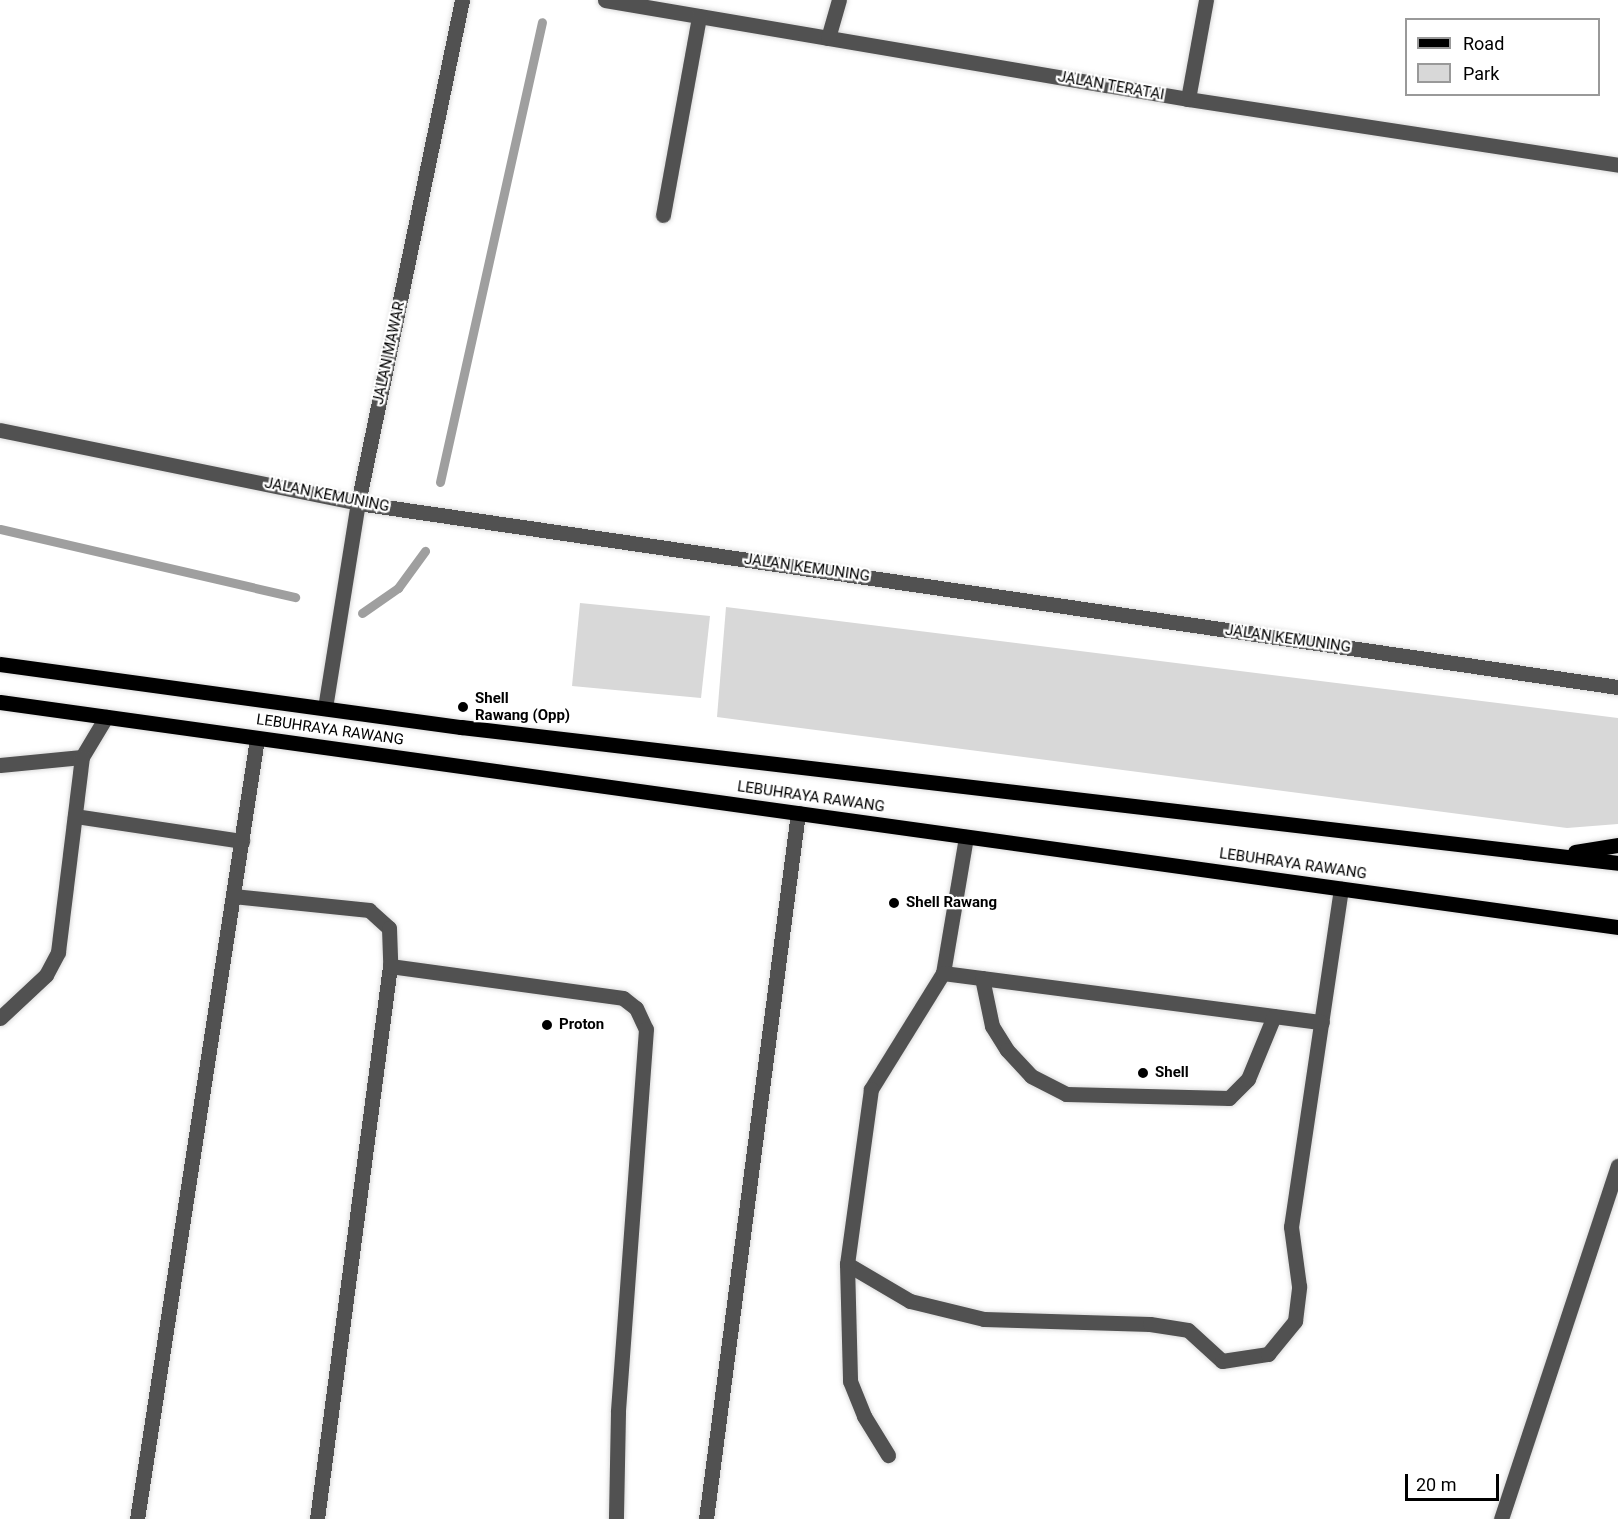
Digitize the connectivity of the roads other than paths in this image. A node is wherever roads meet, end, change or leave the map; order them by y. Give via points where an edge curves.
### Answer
1 (462, 0) edge
2 (604, 0) edge
3 (839, 0) edge
4 (1206, 0) edge
5 (699, 16) junction
6 (828, 38) junction
7 (1188, 99) junction
8 (1618, 165) edge
9 (663, 215) dead end
10 (0, 430) edge
11 (358, 503) junction
12 (0, 664) edge
13 (1618, 687) edge
14 (0, 702) edge
15 (325, 708) junction
16 (106, 717) junction
17 (257, 738) junction
18 (82, 757) junction
19 (0, 765) edge
20 (798, 813) junction
21 (75, 816) junction
22 (966, 837) junction
23 (242, 840) junction
24 (1618, 845) edge
25 (1560, 854) junction
26 (1618, 863) edge
27 (1341, 889) junction
28 (233, 896) junction
29 (1618, 927) edge
30 (390, 966) junction
31 (943, 973) junction
32 (982, 978) junction
33 (1275, 1016) junction
34 (0, 1018) edge
35 (1322, 1022) junction
36 (1618, 1166) edge
37 (847, 1264) junction
38 (888, 1455) dead end
39 (137, 1519) edge
40 (317, 1519) edge
41 (616, 1519) edge
42 (706, 1519) edge
43 (1501, 1519) edge

1 - 11 street, JALAN MAWAR
2 - 5 street, JALAN TERATAI
3 - 6 street
4 - 7 street
5 - 6 street, JALAN TERATAI
5 - 9 street
6 - 7 street, JALAN TERATAI
7 - 8 street, JALAN TERATAI
10 - 11 street, JALAN KEMUNING
11 - 13 street, JALAN KEMUNING
11 - 15 street, JALAN MAWAR
12 - 15 main road, LEBUHRAYA RAWANG
14 - 16 main road, LEBUHRAYA RAWANG
15 - 25 main road, LEBUHRAYA RAWANG
16 - 17 main road, LEBUHRAYA RAWANG
16 - 18 street
17 - 20 main road, LEBUHRAYA RAWANG
17 - 23 street
18 - 19 street
18 - 21 street
20 - 22 main road, LEBUHRAYA RAWANG
20 - 42 street
21 - 23 street
21 - 34 street via 58,951 46,975
22 - 27 main road, LEBUHRAYA RAWANG
22 - 31 street
23 - 28 street
24 - 25 main road
25 - 26 main road, LEBUHRAYA RAWANG
27 - 29 main road, LEBUHRAYA RAWANG
27 - 35 street
28 - 30 street via 369,910 389,928
28 - 39 street
30 - 40 street
30 - 41 street via 623,998 636,1008 646,1029 618,1412
31 - 32 street
31 - 37 street via 871,1089
32 - 33 street
32 - 33 street via 992,1026 1007,1050 1031,1076 1066,1094 1229,1098 1248,1079
33 - 35 street
35 - 37 street via 1291,1227 1299,1286 1295,1321 1269,1354 1222,1361 1188,1330 1150,1324 984,1319 910,1301
36 - 43 street
37 - 38 street via 850,1381 864,1416

